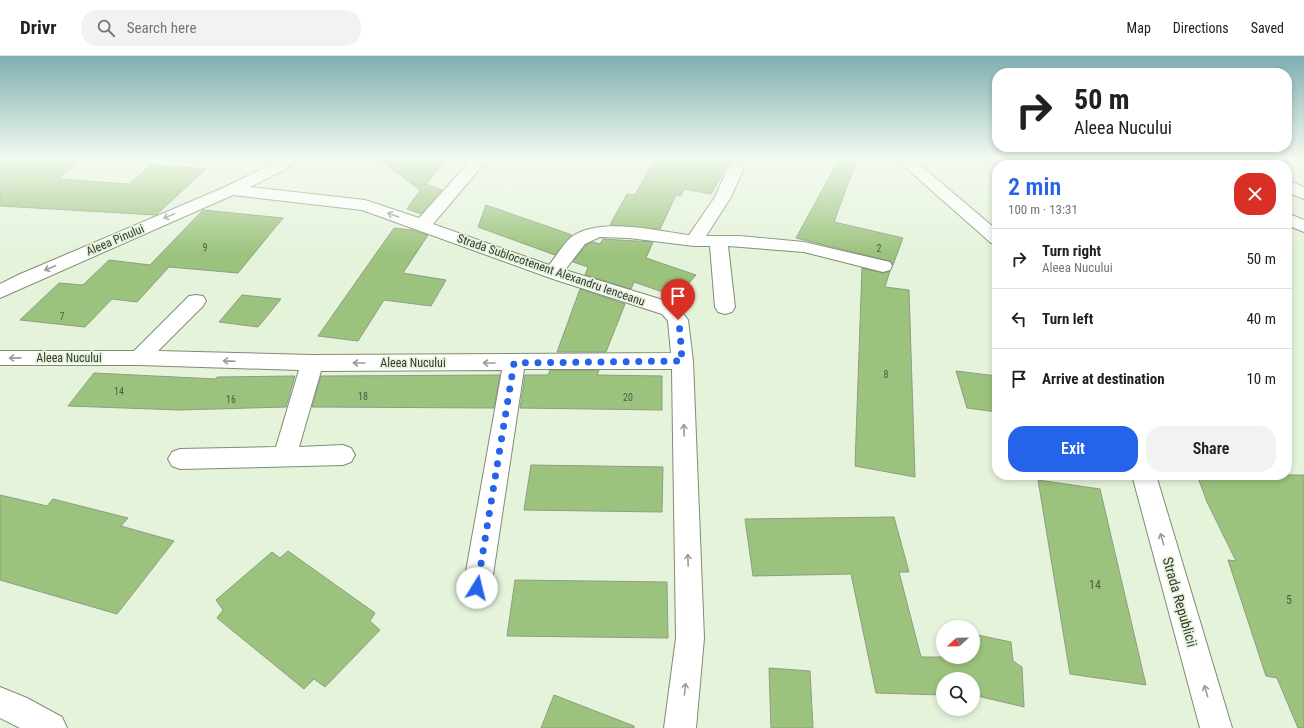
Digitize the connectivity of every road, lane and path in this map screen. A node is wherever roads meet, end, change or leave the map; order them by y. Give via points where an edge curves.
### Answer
1 (231, 190) edge
2 (234, 190) edge
3 (453, 190) edge
4 (726, 190) edge
5 (940, 190) edge
6 (1292, 221) edge
7 (422, 226) junction
8 (1304, 228) edge
9 (992, 235) edge
10 (694, 241) junction
11 (718, 241) junction
12 (883, 266) dead end
13 (553, 272) junction
14 (0, 292) edge
15 (196, 301) dead end
16 (725, 307) dead end
17 (0, 358) edge
18 (139, 358) junction
19 (682, 361) junction
20 (312, 363) junction
21 (514, 363) junction
22 (343, 455) dead end
23 (285, 456) junction
24 (180, 459) dead end
25 (1145, 480) edge
26 (477, 588) dead end
27 (0, 702) edge
28 (51, 728) edge
29 (680, 728) edge
30 (1216, 728) edge

1 -> 14 street, Aleea Pinului
7 -> 2 street, Strada Sublocotenent Alexandru Ienceanu via 365,205
3 - 7 street
4 - 10 street
5 - 9 street
6 - 8 street
7 - 13 street, Strada Sublocotenent Alexandru Ienceanu
10 - 11 street
10 - 13 street via 598,232 579,240
11 - 12 street via 804,247
11 - 16 street
13 - 19 street, Strada Sublocotenent Alexandru Ienceanu via 669,309 678,320
15 - 18 street
18 -> 17 street, Aleea Nucului
20 -> 18 street, Aleea Nucului
19 - 21 street, Aleea Nucului
29 -> 19 street, Strada Sublocotenent Alexandru Ienceanu via 690,638
21 -> 20 street, Aleea Nucului
20 - 23 street
21 - 26 street
22 - 23 street
23 - 24 street
30 -> 25 street, Strada Republicii
27 - 28 street

